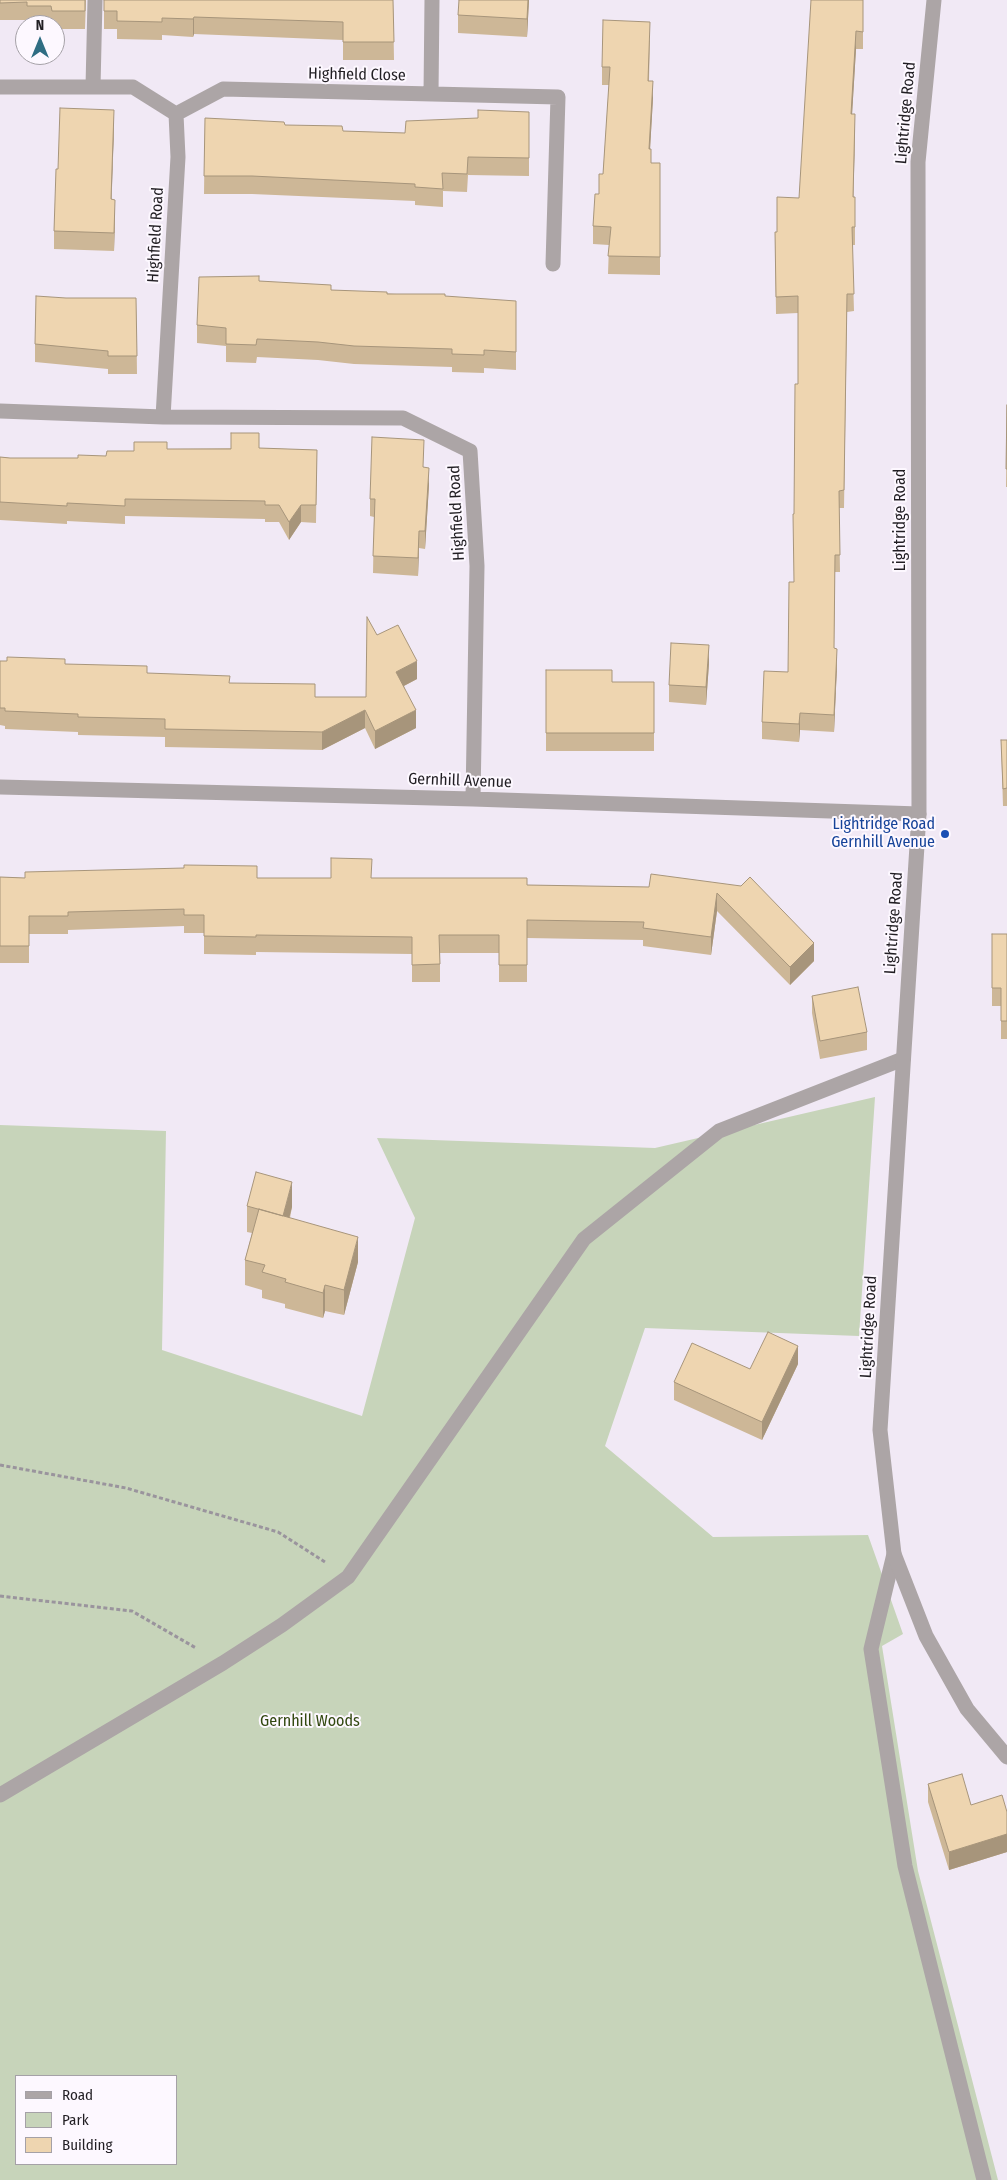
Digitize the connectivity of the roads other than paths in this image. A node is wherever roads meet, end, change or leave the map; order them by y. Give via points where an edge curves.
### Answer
1 (96, 0) edge
2 (432, 0) edge
3 (934, 0) edge
4 (0, 87) edge
5 (93, 87) junction
6 (431, 94) junction
7 (176, 114) junction
8 (553, 264) dead end
9 (0, 411) edge
10 (163, 417) junction
11 (0, 787) edge
12 (473, 799) junction
13 (919, 814) junction
14 (903, 1058) junction
15 (894, 1554) junction
16 (1007, 1757) edge
17 (0, 1795) edge
18 (984, 2180) edge

1 - 5 street
2 - 6 street
3 - 13 street, Lightridge Road via 918,162
4 - 5 street
5 - 7 street via 133,87
6 - 7 street, Highfield Close via 223,89
6 - 8 street, Highfield Close via 558,97
7 - 10 street, Highfield Road via 178,157
9 - 10 street, Highfield Road
10 - 12 street, Highfield Road via 403,418 470,451 478,566
11 - 12 street, Gernhill Avenue
12 - 13 street, Gernhill Avenue
13 - 14 street, Lightridge Road
14 - 15 street, Lightridge Road via 880,1430
14 - 17 street via 719,1131 584,1239 348,1577 282,1625 223,1662
15 - 16 street, Lightridge Road via 931,1644 967,1710
15 - 18 street via 871,1649 905,1866

